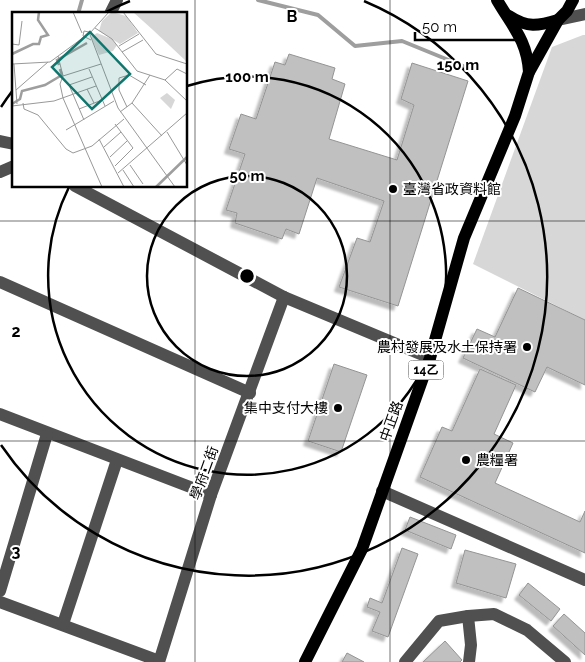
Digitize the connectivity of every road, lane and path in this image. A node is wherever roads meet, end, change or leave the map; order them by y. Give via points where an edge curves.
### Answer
1 (118, 0) edge
2 (497, 0) edge
3 (573, 0) edge
4 (111, 12) edge
5 (585, 14) edge
6 (507, 15) junction
7 (558, 20) junction
8 (530, 72) junction
9 (12, 167) edge
10 (0, 172) edge
11 (79, 188) edge
12 (0, 282) edge
13 (284, 297) junction
14 (430, 358) junction
15 (250, 393) junction
16 (0, 414) edge
17 (47, 434) junction
18 (117, 460) junction
19 (382, 491) junction
20 (211, 495) junction
21 (585, 580) edge
22 (0, 591) edge
23 (0, 602) edge
24 (468, 616) junction
25 (63, 624) junction
26 (159, 662) edge
27 (305, 662) edge
28 (405, 662) edge
29 (469, 662) edge
30 (565, 662) edge

1 - 4 street
2 - 6 main road, 14乙
3 - 7 main road, 14乙
5 - 7 street
6 - 7 main road via 521,24 538,26
6 - 8 main road, 14乙 via 521,35
7 - 8 main road, 14乙
8 - 14 main road, 中正路 / 14乙 via 464,238
9 - 10 street
11 - 13 street
12 - 15 street
13 - 14 street
13 - 15 street, 學府二街
14 - 19 main road, 中正路 / 14乙
15 - 20 street, 學府二街
16 - 17 street
17 - 18 street
17 - 22 street
18 - 20 street
18 - 25 street
19 - 21 street
19 - 27 main road, 中正路 / 14乙 via 362,549
20 - 26 street, 學府二街
23 - 25 street
24 - 28 street via 439,621
24 - 29 street
24 - 30 street via 494,614 527,630
25 - 26 street

